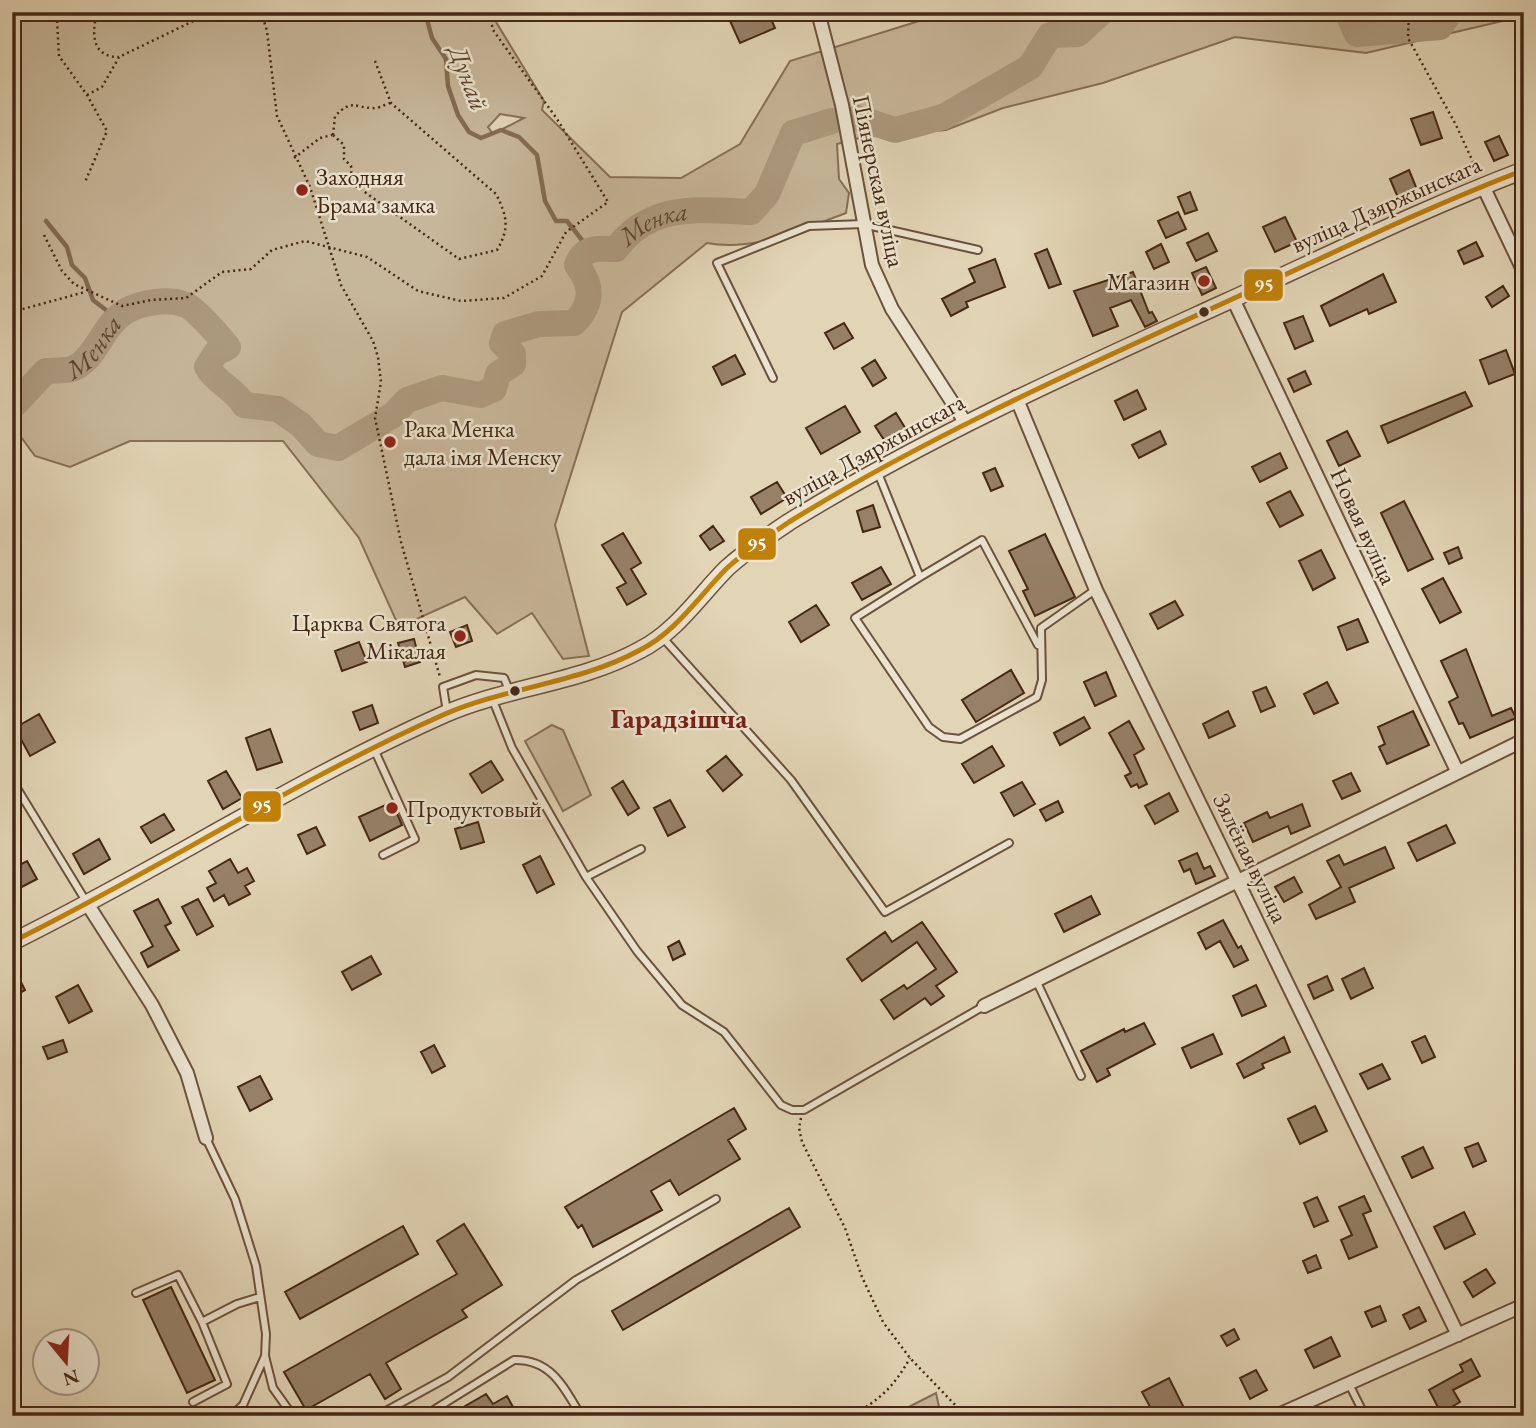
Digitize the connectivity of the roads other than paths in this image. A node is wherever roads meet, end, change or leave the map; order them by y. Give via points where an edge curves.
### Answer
1 (818, 12) edge
2 (1524, 170) edge
3 (1483, 186) junction
4 (863, 224) junction
5 (978, 250) dead end
6 (1524, 271) edge
7 (1233, 299) junction
8 (773, 378) dead end
9 (1017, 397) junction
10 (965, 422) junction
11 (877, 471) junction
12 (920, 577) junction
13 (1096, 590) junction
14 (662, 636) junction
15 (1040, 649) junction
16 (509, 692) junction
17 (491, 696) junction
18 (447, 713) junction
19 (1524, 740) edge
20 (374, 749) junction
21 (1457, 771) junction
22 (12, 780) edge
23 (1009, 843) dead end
24 (640, 849) dead end
25 (383, 855) dead end
26 (586, 877) junction
27 (1238, 879) junction
28 (88, 905) junction
29 (12, 942) edge
30 (1036, 980) junction
31 (984, 1006) joint
32 (1081, 1076) dead end
33 (206, 1138) joint
34 (716, 1199) dead end
35 (136, 1293) dead end
36 (260, 1297) junction
37 (1524, 1305) edge
38 (202, 1322) junction
39 (1458, 1335) junction
40 (265, 1356) junction
41 (1349, 1384) junction
42 (193, 1402) dead end
43 (231, 1416) edge
44 (293, 1416) edge
45 (377, 1416) edge
46 (424, 1416) edge
47 (581, 1416) edge
48 (1276, 1416) edge
49 (1365, 1416) edge

1 - 4 street, Піянерская вуліца via 842,105
2 - 3 street, вуліца Дзяржынскага
3 - 6 street
3 - 7 street, вуліца Дзяржынскага
4 - 5 lane
4 - 8 lane via 810,226 716,263
4 - 10 street, Піянерская вуліца via 872,265 892,309
7 - 9 street, вуліца Дзяржынскага
7 - 21 street, Новая вуліца
9 - 10 street, вуліца Дзяржынскага
9 - 13 street, Зялёная вуліца
10 - 11 street, вуліца Дзяржынскага
11 - 12 lane
11 - 14 street, вуліца Дзяржынскага via 754,546
12 - 15 lane via 982,540
12 - 15 lane via 855,618 929,727 943,737 960,739 1037,697 1042,680
13 - 15 lane via 1045,622 1039,634
13 - 27 street, Зялёная вуліца
14 - 16 street, вуліца Дзяржынскага via 610,663
14 - 23 lane via 790,779 885,912
16 - 17 street, вуліца Дзяржынскага
16 - 18 lane via 504,678 476,675 443,687
17 - 18 street, вуліца Дзяржынскага
17 - 26 lane via 512,748
18 - 20 street, вуліца Дзяржынскага
19 - 21 street
20 - 25 lane via 415,839
20 - 28 street, вуліца Дзяржынскага
21 - 27 street
22 - 28 lane
24 - 26 lane
26 - 31 lane via 637,951 682,1005 724,1032 781,1105 792,1110 804,1110
27 - 30 street
27 - 39 street, Зялёная вуліца
28 - 29 street, вуліца Дзяржынскага
28 - 33 street via 152,1005 187,1073
30 - 31 street
30 - 32 lane
33 - 36 lane via 235,1199 256,1266
34 - 45 lane via 576,1280 448,1377
35 - 38 lane via 178,1275
36 - 38 lane
36 - 40 lane
37 - 39 street
38 - 42 lane via 227,1384
39 - 41 street
40 - 43 lane via 243,1405
40 - 44 lane via 273,1388
41 - 48 street
41 - 49 lane
46 - 47 lane via 514,1360 530,1360 561,1382

